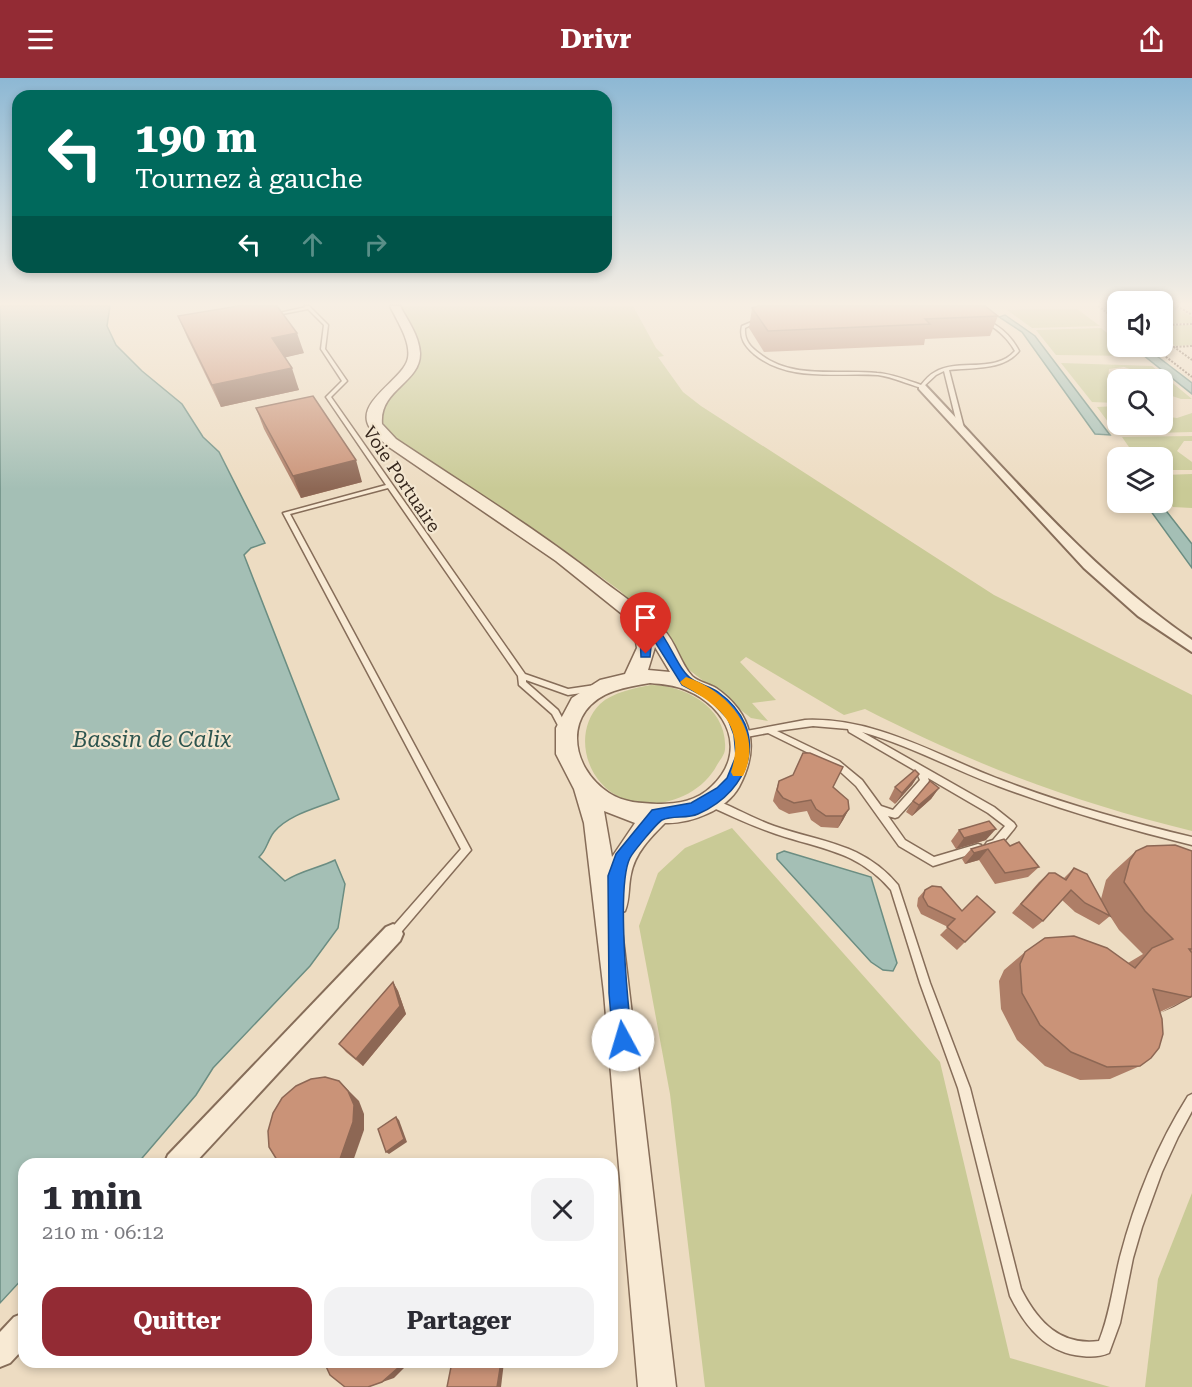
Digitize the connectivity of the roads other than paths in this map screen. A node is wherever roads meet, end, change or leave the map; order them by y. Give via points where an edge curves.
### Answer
1 (335, 367) edge
2 (410, 367) edge
3 (779, 367) edge
4 (962, 367) edge
5 (946, 369) junction
6 (922, 387) junction
7 (961, 428) junction
8 (389, 486) junction
9 (632, 613) junction
10 (1192, 646) edge
11 (520, 673) junction
12 (633, 677) junction
13 (686, 682) junction
14 (602, 687) junction
15 (847, 727) junction
16 (770, 731) junction
17 (565, 732) junction
18 (741, 735) junction
19 (919, 769) junction
20 (585, 787) junction
21 (709, 802) junction
22 (878, 809) junction
23 (658, 815) junction
24 (1192, 841) edge
25 (393, 934) joint
26 (618, 993) junction
27 (1192, 1100) edge
28 (183, 1158) edge
29 (18, 1334) edge
30 (0, 1353) edge
31 (657, 1387) edge

1 - 8 lane, Voie Portuaire via 345,381 328,397
2 - 9 street via 380,401 375,410 375,425 392,442 562,557
3 - 6 lane via 879,374
4 - 5 lane
5 - 6 lane
5 - 7 lane
6 - 7 street
7 - 10 street via 1089,565 1143,613
8 - 11 lane, Voie Portuaire
8 - 25 lane via 286,513 466,850
9 - 12 street via 646,635 643,662
9 - 13 street via 658,635
11 - 14 lane via 568,692
11 - 17 lane, Voie Portuaire via 522,682 555,712
12 - 13 street
12 - 14 street
13 - 18 street via 714,696 734,717
14 - 17 street via 584,699
15 - 16 lane via 812,723
15 - 19 lane
15 - 24 lane via 902,740 999,783 1081,811
16 - 18 lane
16 - 22 lane via 836,763 859,783
17 - 20 street via 567,761
18 - 21 street via 740,769 733,782
19 - 22 lane via 925,781 895,814
19 - 22 lane via 1011,826 996,843 933,862 902,843
20 - 23 street via 617,807
20 - 26 street via 596,823
21 - 23 street
21 - 27 lane via 777,831 853,855 887,876 895,888 924,983 964,1088 1015,1290 1024,1312 1040,1331 1059,1344 1090,1352 1104,1348 1112,1330 1130,1244 1160,1164
23 - 26 street via 624,854 616,876
25 - 28 street
26 - 31 street
29 - 30 street

